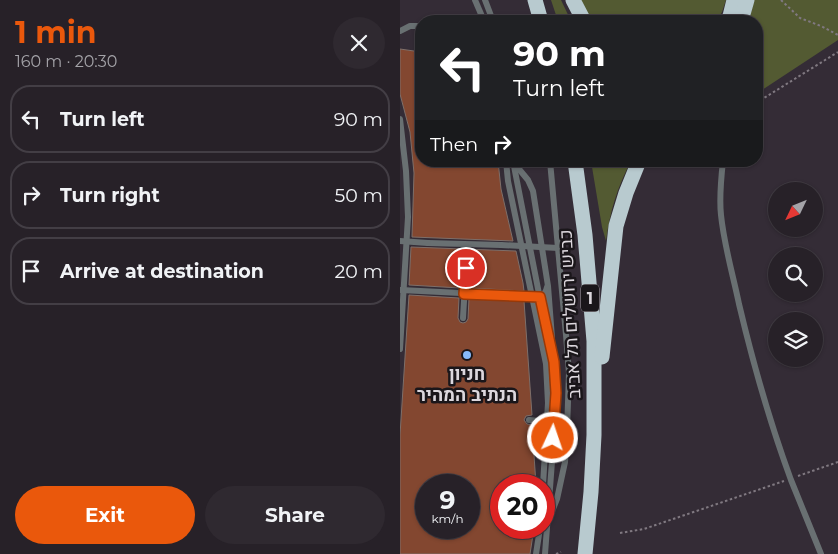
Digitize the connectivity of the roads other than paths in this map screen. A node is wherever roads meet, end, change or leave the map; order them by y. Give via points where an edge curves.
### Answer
1 (475, 0) edge
2 (535, 0) edge
3 (573, 0) edge
4 (734, 0) edge
5 (746, 0) edge
6 (486, 1) edge
7 (481, 15) edge
8 (491, 15) edge
9 (540, 15) edge
10 (581, 15) edge
11 (730, 15) edge
12 (742, 15) edge
13 (415, 26) edge
14 (400, 31) edge
15 (400, 119) edge
16 (507, 167) edge
17 (514, 167) edge
18 (517, 167) edge
19 (551, 167) edge
20 (576, 167) edge
21 (636, 167) edge
22 (722, 167) edge
23 (400, 241) edge
24 (558, 248) junction
25 (466, 268) dead end
26 (548, 286) junction
27 (402, 290) edge
28 (464, 294) junction
29 (536, 297) junction
30 (463, 318) dead end
31 (400, 348) edge
32 (554, 362) junction
33 (529, 420) dead end
34 (547, 421) junction
35 (554, 422) junction
36 (594, 436) junction
37 (544, 474) edge
38 (550, 474) edge
39 (555, 503) edge
40 (538, 539) edge
41 (545, 539) edge
42 (536, 554) edge
43 (545, 554) edge
44 (586, 554) edge
45 (821, 554) edge

1 - 7 lane
2 - 9 highway
3 - 10 highway
4 - 11 highway
5 - 12 highway
6 - 8 lane
13 - 14 lane
15 - 27 lane via 408,217
16 - 29 lane
17 - 29 lane
18 - 26 lane via 533,191
19 - 24 lane
20 - 36 highway, כביש ירושלים תל אביב / 1 via 594,341
21 - 36 highway via 626,192 613,244
22 - 45 lane via 721,214 726,245 756,371 791,479
23 - 24 lane, bridge
24 - 39 lane via 569,373 562,482
25 - 28 lane
26 - 29 lane via 543,295
26 - 32 lane
27 - 28 lane
27 - 31 lane
28 - 29 lane
28 - 30 lane
29 - 32 lane
29 - 34 lane via 546,364
32 - 35 lane
33 - 34 lane
34 - 35 lane
34 - 37 lane
35 - 38 lane
36 - 44 highway, כביש ירושלים תל אביב / 1
40 - 42 lane
41 - 43 lane

